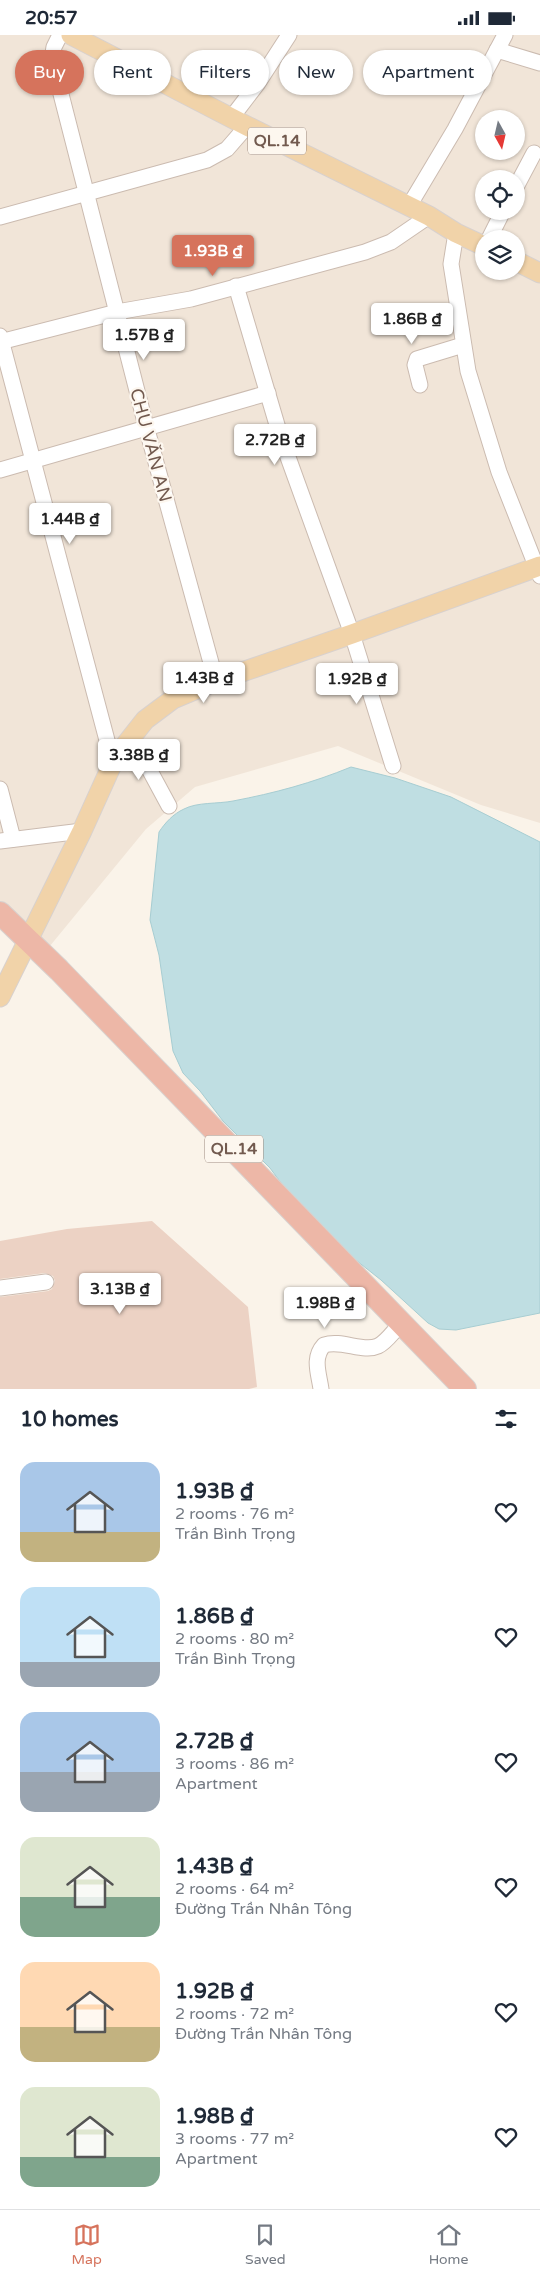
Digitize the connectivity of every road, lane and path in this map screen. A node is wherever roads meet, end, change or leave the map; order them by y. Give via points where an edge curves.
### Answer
1 (60, 35) edge
2 (71, 35) edge
3 (289, 35) edge
4 (505, 35) edge
5 (54, 50) edge
6 (497, 50) junction
7 (540, 63) edge
8 (61, 95) edge
9 (239, 122) junction
10 (534, 153) dead end
11 (525, 170) edge
12 (86, 193) junction
13 (409, 206) junction
14 (430, 216) junction
15 (0, 217) edge
16 (456, 233) junction
17 (475, 242) edge
18 (525, 266) edge
19 (540, 273) edge
20 (236, 286) junction
21 (116, 312) junction
22 (1, 340) edge
23 (463, 345) junction
24 (420, 385) dead end
25 (268, 393) junction
26 (146, 427) junction
27 (32, 461) junction
28 (0, 470) edge
29 (539, 570) edge
30 (352, 634) junction
31 (216, 681) junction
32 (123, 746) junction
33 (113, 763) junction
34 (392, 766) dead end
35 (0, 789) edge
36 (169, 806) dead end
37 (82, 831) junction
38 (6, 840) edge
39 (0, 913) edge
40 (29, 939) junction
41 (0, 997) edge
42 (46, 1282) dead end
43 (0, 1288) edge
44 (401, 1323) junction
45 (321, 1389) edge
46 (465, 1389) edge

1 - 5 street, CHU VĂN AN
2 - 9 main road, QL.14
3 - 9 street via 258,83
4 - 6 street
6 - 7 street
6 - 13 street
8 - 12 street, CHU VĂN AN
9 - 12 street via 227,149 207,160
9 - 13 main road, QL.14
10 - 11 street
12 - 15 street
12 - 21 street, CHU VĂN AN
13 - 14 main road, QL.14
14 - 16 main road, QL.14
14 - 20 street via 391,242 366,252
16 - 17 main road, QL.14
16 - 23 street via 451,264
18 - 19 main road
20 - 21 street via 191,299
20 - 25 street
21 - 22 street
21 - 26 street, CHU VĂN AN
22 - 27 street
23 - 24 street via 417,359 415,365
23 - 29 street via 493,455
25 - 26 street
25 - 30 street
26 - 27 street
26 - 31 street, CHU VĂN AN
27 - 28 street
27 - 33 street
29 - 30 main road
30 - 31 main road
30 - 34 street
31 - 32 main road via 173,699 145,721
32 - 33 main road
32 - 36 street via 149,769
33 - 37 main road
35 - 38 street
37 - 38 street
37 - 40 main road
39 - 40 highway, QL.14
40 - 41 main road
40 - 44 highway, QL.14
42 - 43 street
44 - 45 street via 376,1347 338,1343 324,1345 317,1355
44 - 46 highway, QL.14

